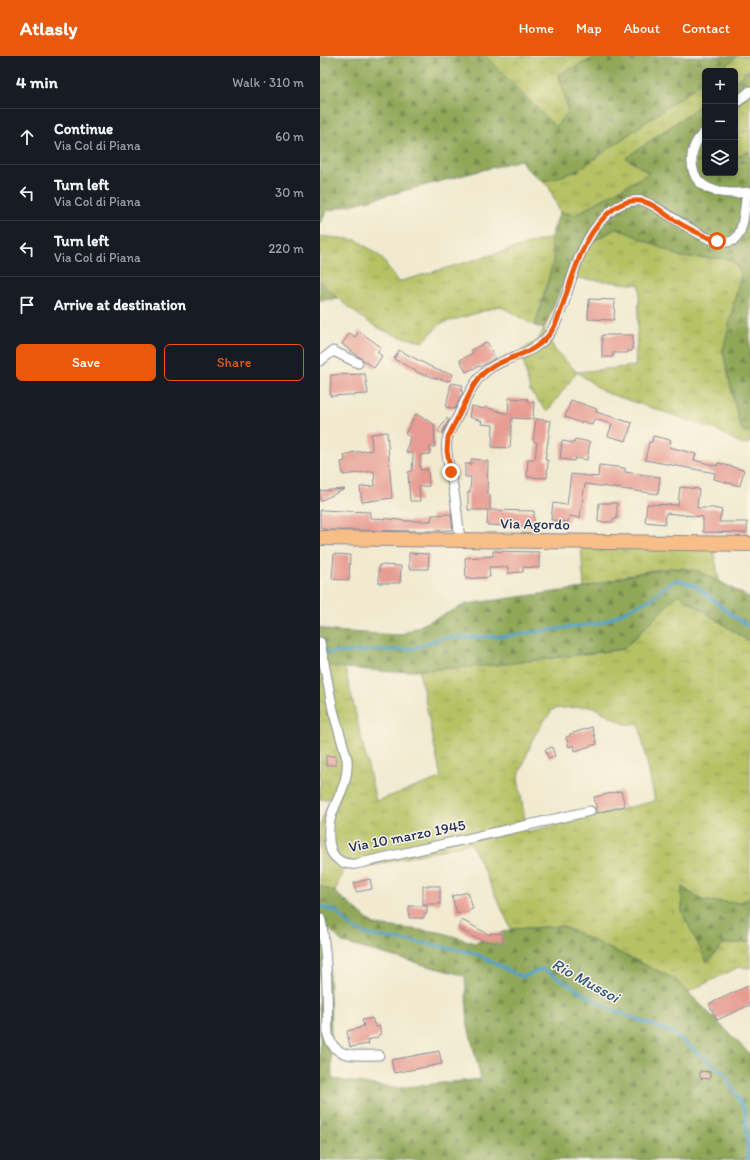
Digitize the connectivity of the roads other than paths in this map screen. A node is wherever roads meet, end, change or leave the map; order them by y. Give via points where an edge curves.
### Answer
1 (750, 91) edge
2 (738, 101) edge
3 (702, 135) edge
4 (748, 192) edge
5 (320, 361) edge
6 (358, 363) dead end
7 (320, 538) edge
8 (460, 540) junction
9 (750, 544) edge
10 (321, 645) edge
11 (590, 811) dead end
12 (324, 820) junction
13 (320, 830) edge
14 (320, 918) edge
15 (378, 1055) dead end

1 - 2 street
3 - 4 street via 693,148 692,169 697,181 717,191
4 - 8 street via 740,231 730,242 704,236 651,204 638,201 627,202 607,214 593,231 579,257 552,331 534,349 484,373 473,387 448,437 448,457
5 - 6 street via 333,351
7 - 8 main road, Via Agordo
8 - 9 main road, Via Agordo
10 - 12 street via 333,710 347,758 345,779
11 - 12 street, Via 10 marzo 1945 via 350,864 340,861 331,852 324,834
12 - 13 street
14 - 15 street via 326,951 330,1042 335,1049 348,1055

